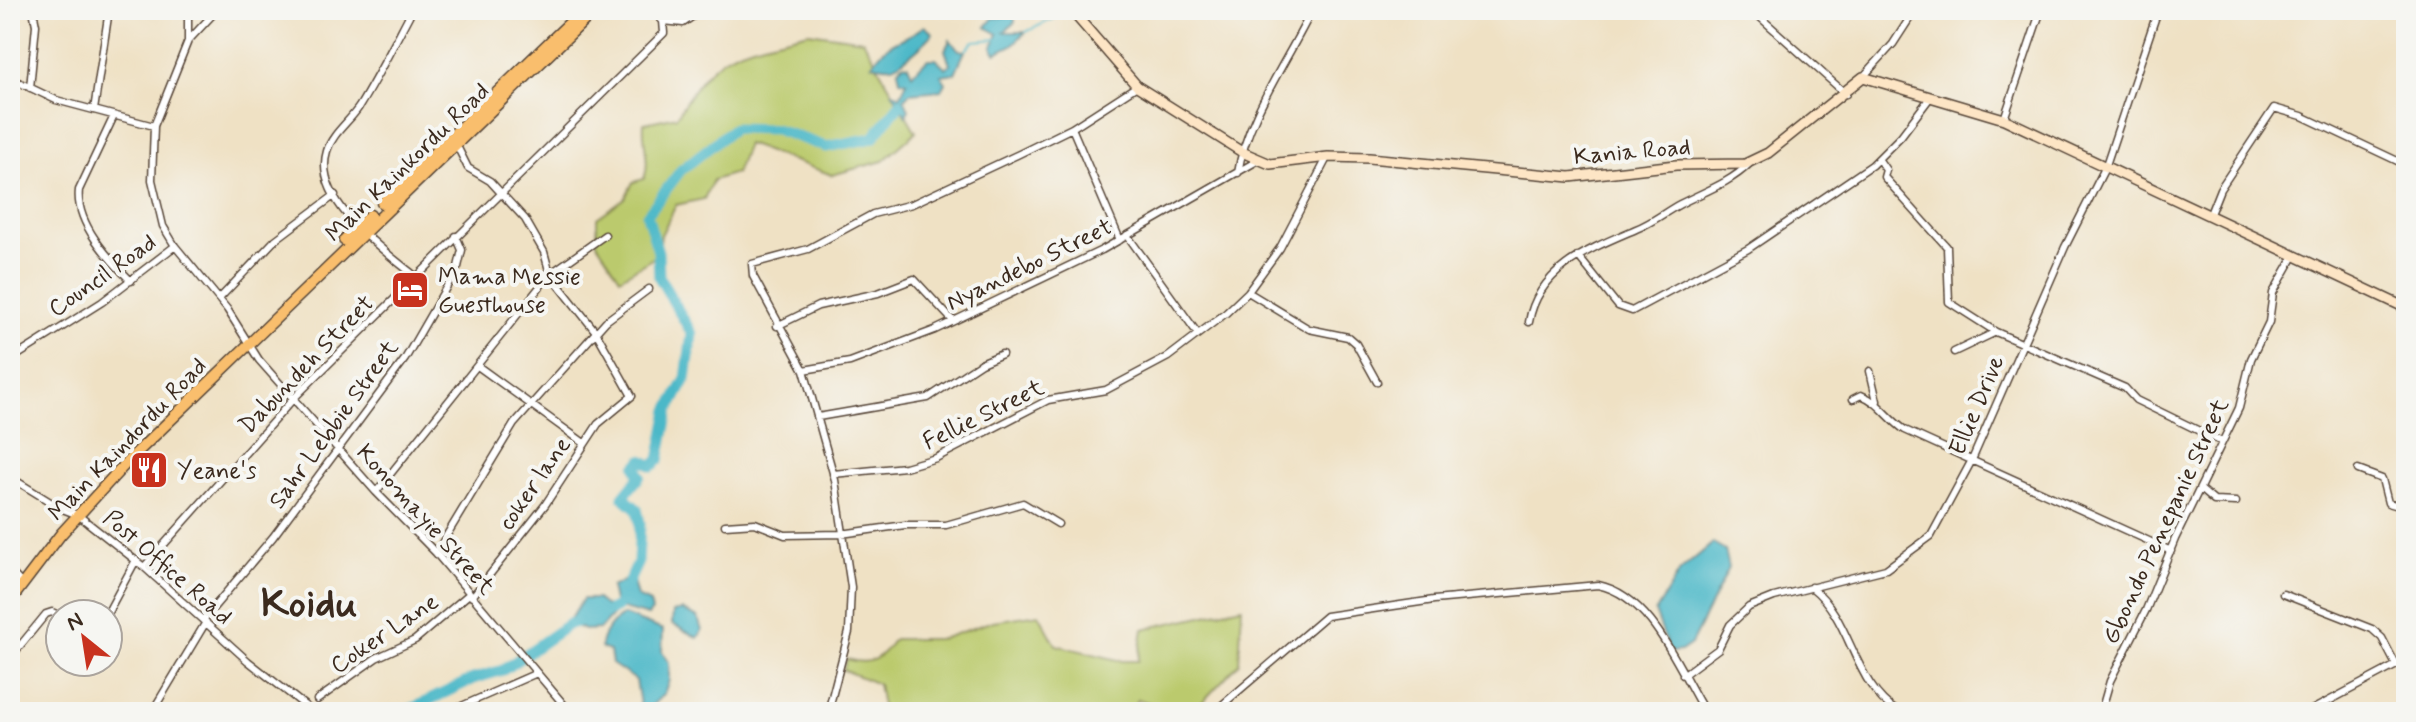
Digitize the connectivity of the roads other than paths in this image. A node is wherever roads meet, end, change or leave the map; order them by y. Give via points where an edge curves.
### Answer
1 (33, 10) edge
2 (109, 10) edge
3 (188, 10) edge
4 (217, 10) edge
5 (412, 10) edge
6 (583, 10) edge
7 (595, 10) edge
8 (651, 10) edge
9 (702, 10) edge
10 (1071, 10) edge
11 (1312, 10) edge
12 (1752, 10) edge
13 (1915, 10) edge
14 (2041, 10) edge
15 (2158, 10) edge
16 (663, 21) junction
17 (188, 41) junction
18 (1863, 77) junction
19 (10, 78) edge
20 (1137, 86) junction
21 (30, 88) junction
22 (1846, 94) junction
23 (1929, 99) junction
24 (493, 101) junction
25 (94, 110) junction
26 (113, 118) junction
27 (2004, 119) junction
28 (154, 126) junction
29 (1072, 128) junction
30 (451, 142) junction
31 (1242, 152) junction
32 (1328, 157) junction
33 (1879, 160) junction
34 (1257, 161) junction
35 (1752, 161) junction
36 (2406, 165) edge
37 (2105, 168) junction
38 (1238, 173) junction
39 (501, 192) junction
40 (335, 195) junction
41 (2210, 214) junction
42 (359, 230) junction
43 (605, 235) dead end
44 (1127, 235) junction
45 (456, 236) junction
46 (1120, 240) junction
47 (175, 246) junction
48 (1578, 256) junction
49 (2294, 256) junction
50 (550, 274) junction
51 (414, 275) junction
52 (131, 281) junction
53 (649, 289) dead end
54 (1248, 292) junction
55 (219, 299) junction
56 (2405, 306) edge
57 (953, 321) junction
58 (1529, 322) dead end
59 (777, 326) junction
60 (596, 332) junction
61 (1996, 332) junction
62 (1198, 334) junction
63 (246, 342) junction
64 (2021, 345) junction
65 (1954, 352) dead end
66 (1002, 354) dead end
67 (10, 360) edge
68 (479, 367) junction
69 (804, 370) junction
70 (1870, 371) dead end
71 (1377, 382) dead end
72 (294, 398) junction
73 (1853, 399) dead end
74 (1877, 401) junction
75 (530, 406) junction
76 (818, 417) junction
77 (2222, 442) junction
78 (584, 443) junction
79 (338, 449) junction
80 (1972, 460) junction
81 (2358, 470) dead end
82 (833, 474) junction
83 (10, 477) edge
84 (2200, 489) junction
85 (376, 492) junction
86 (2236, 502) dead end
87 (2406, 508) edge
88 (75, 514) junction
89 (1058, 524) dead end
90 (725, 525) dead end
91 (841, 534) junction
92 (2171, 551) junction
93 (436, 553) junction
94 (136, 560) junction
95 (144, 567) junction
96 (10, 571) edge
97 (20, 582) junction
98 (1811, 587) junction
99 (10, 592) edge
100 (2283, 594) dead end
101 (470, 595) junction
102 (116, 598) edge
103 (10, 601) edge
104 (44, 616) edge
105 (204, 621) junction
106 (10, 658) edge
107 (2406, 660) edge
108 (2396, 665) junction
109 (537, 673) junction
110 (1683, 675) junction
111 (317, 700) dead end
112 (152, 712) edge
113 (313, 712) edge
114 (448, 712) edge
115 (570, 712) edge
116 (828, 712) edge
117 (1214, 712) edge
118 (1705, 712) edge
119 (1898, 712) edge
120 (2101, 712) edge
121 (2308, 712) edge

1 - 21 street
2 - 25 street
3 - 17 street
4 - 17 street
5 - 40 street via 359,107 327,148 327,175
6 - 24 main road, Main Kainkordu Road
7 - 24 main road, Main Kainkordu Road
8 - 16 street
9 - 16 street via 683,23
10 - 20 main road
11 - 31 street
12 - 22 street
13 - 18 street
14 - 27 street
15 - 37 street, Ellie Drive
16 - 39 street, Dabundeh Street via 664,33
17 - 28 street, Konomayie Street
18 - 22 main road, Kania Road
18 - 23 main road
19 - 21 street
20 - 29 street
20 - 31 main road
21 - 25 street
22 - 35 main road, Kania Road
23 - 27 main road
23 - 33 street
24 - 30 main road, Main Kainkordu Road
25 - 26 street
26 - 28 street
26 - 52 street via 78,201 103,249
27 - 37 main road
28 - 47 street, Konomayie Street via 155,201
29 - 46 street
29 - 59 street via 912,204 873,214 808,249 755,261 751,270
30 - 39 street via 468,168
30 - 42 main road, Main Kainkordu Road
31 - 34 main road
31 - 38 street
32 - 34 main road, Kania Road
32 - 35 main road, Kania Road via 1570,177
32 - 54 street, Fellie Street via 1280,248
33 - 48 street via 1748,249 1632,311 1618,306
33 - 61 street via 1884,177 1947,247 1949,302
34 - 38 street, Nyandebo Street
35 - 48 street via 1714,187
36 - 41 street via 2274,108 2220,189
37 - 41 main road
37 - 64 street, Ellie Drive
38 - 44 street, Nyandebo Street
39 - 45 street, Dabundeh Street
39 - 50 street via 525,219
40 - 42 street
40 - 55 street via 275,240
41 - 49 main road
42 - 51 street
42 - 63 main road, Main Kainkordu Road
43 - 50 street
44 - 46 street, Nyandebo Street
44 - 62 street
45 - 51 street, Dabundeh Street
45 - 79 street, Sahr Lebbie Street via 462,250 458,267 405,359
46 - 57 street, Nyandebo Street
47 - 52 street, Council Road
47 - 55 street, Konomayie Street
48 - 58 street via 1543,287
49 - 56 main road
49 - 77 street, Gbondo Penepanie Street via 2273,293 2269,322
50 - 60 street
50 - 68 street
51 - 72 street, Dabundeh Street
52 - 67 street, Council Road
53 - 60 street
54 - 62 street, Fellie Street
54 - 71 street via 1309,329 1348,337
55 - 63 street, Konomayie Street
57 - 59 street via 914,279 818,306
57 - 69 street, Nyandebo Street via 864,358
59 - 69 street
60 - 75 street
60 - 78 street, coker lane via 632,396
61 - 64 street
61 - 65 street
62 - 82 street, Fellie Street via 1123,383 1048,400 936,458 905,467
63 - 72 street, Konomayie Street
63 - 88 main road, Main Kaindordu Road
64 - 77 street via 2125,388 2136,400
64 - 80 street, Ellie Drive
66 - 76 street via 928,398
68 - 75 street
68 - 85 street
69 - 76 street
70 - 74 street
72 - 79 street, Konomayie Street
72 - 95 street, Dabundeh Street
73 - 74 street via 1861,395
74 - 80 street via 1887,419
75 - 78 street
75 - 93 street via 483,470
76 - 82 street
77 - 84 street, Gbondo Penepanie Street
78 - 101 street, coker lane via 545,505
79 - 85 street, Konomayie Street
79 - 105 street, Sahr Lebbie Street
80 - 92 street
80 - 98 street, Ellie Drive via 1941,522 1914,552 1886,569
81 - 87 street via 2382,479 2388,503
82 - 91 street
83 - 88 street, Post Office Road
84 - 86 street via 2214,501
84 - 92 street, Gbondo Penepanie Street
85 - 93 street, Konomayie Street
88 - 94 street, Post Office Road
88 - 97 main road, Main Kaindordu Road
89 - 91 street via 1023,503 946,525
90 - 91 street via 755,523 785,535
91 - 116 street via 851,587 849,632
92 - 120 street, Gbondo Penepanie Street via 2110,681
93 - 101 street, Konomayie Street
94 - 95 street, Post Office Road
94 - 102 street
95 - 105 street, Post Office Road
96 - 97 street
97 - 99 main road
97 - 103 main road, Main Kaindordu Road
98 - 110 street, Ellie Drive via 1763,600 1740,613 1718,649
98 - 119 street via 1835,615 1878,697
100 - 108 street via 2372,629
101 - 109 street, Konomayie Street
101 - 111 street, Coker Lane via 415,640 376,658
104 - 106 street
105 - 112 street, Sahr Lebbie Street
105 - 113 street, Post Office Road
107 - 108 street
108 - 121 street
109 - 114 street
109 - 115 street, Konomayie Street
110 - 117 street via 1644,610 1613,588 1496,593 1326,616
110 - 118 street

